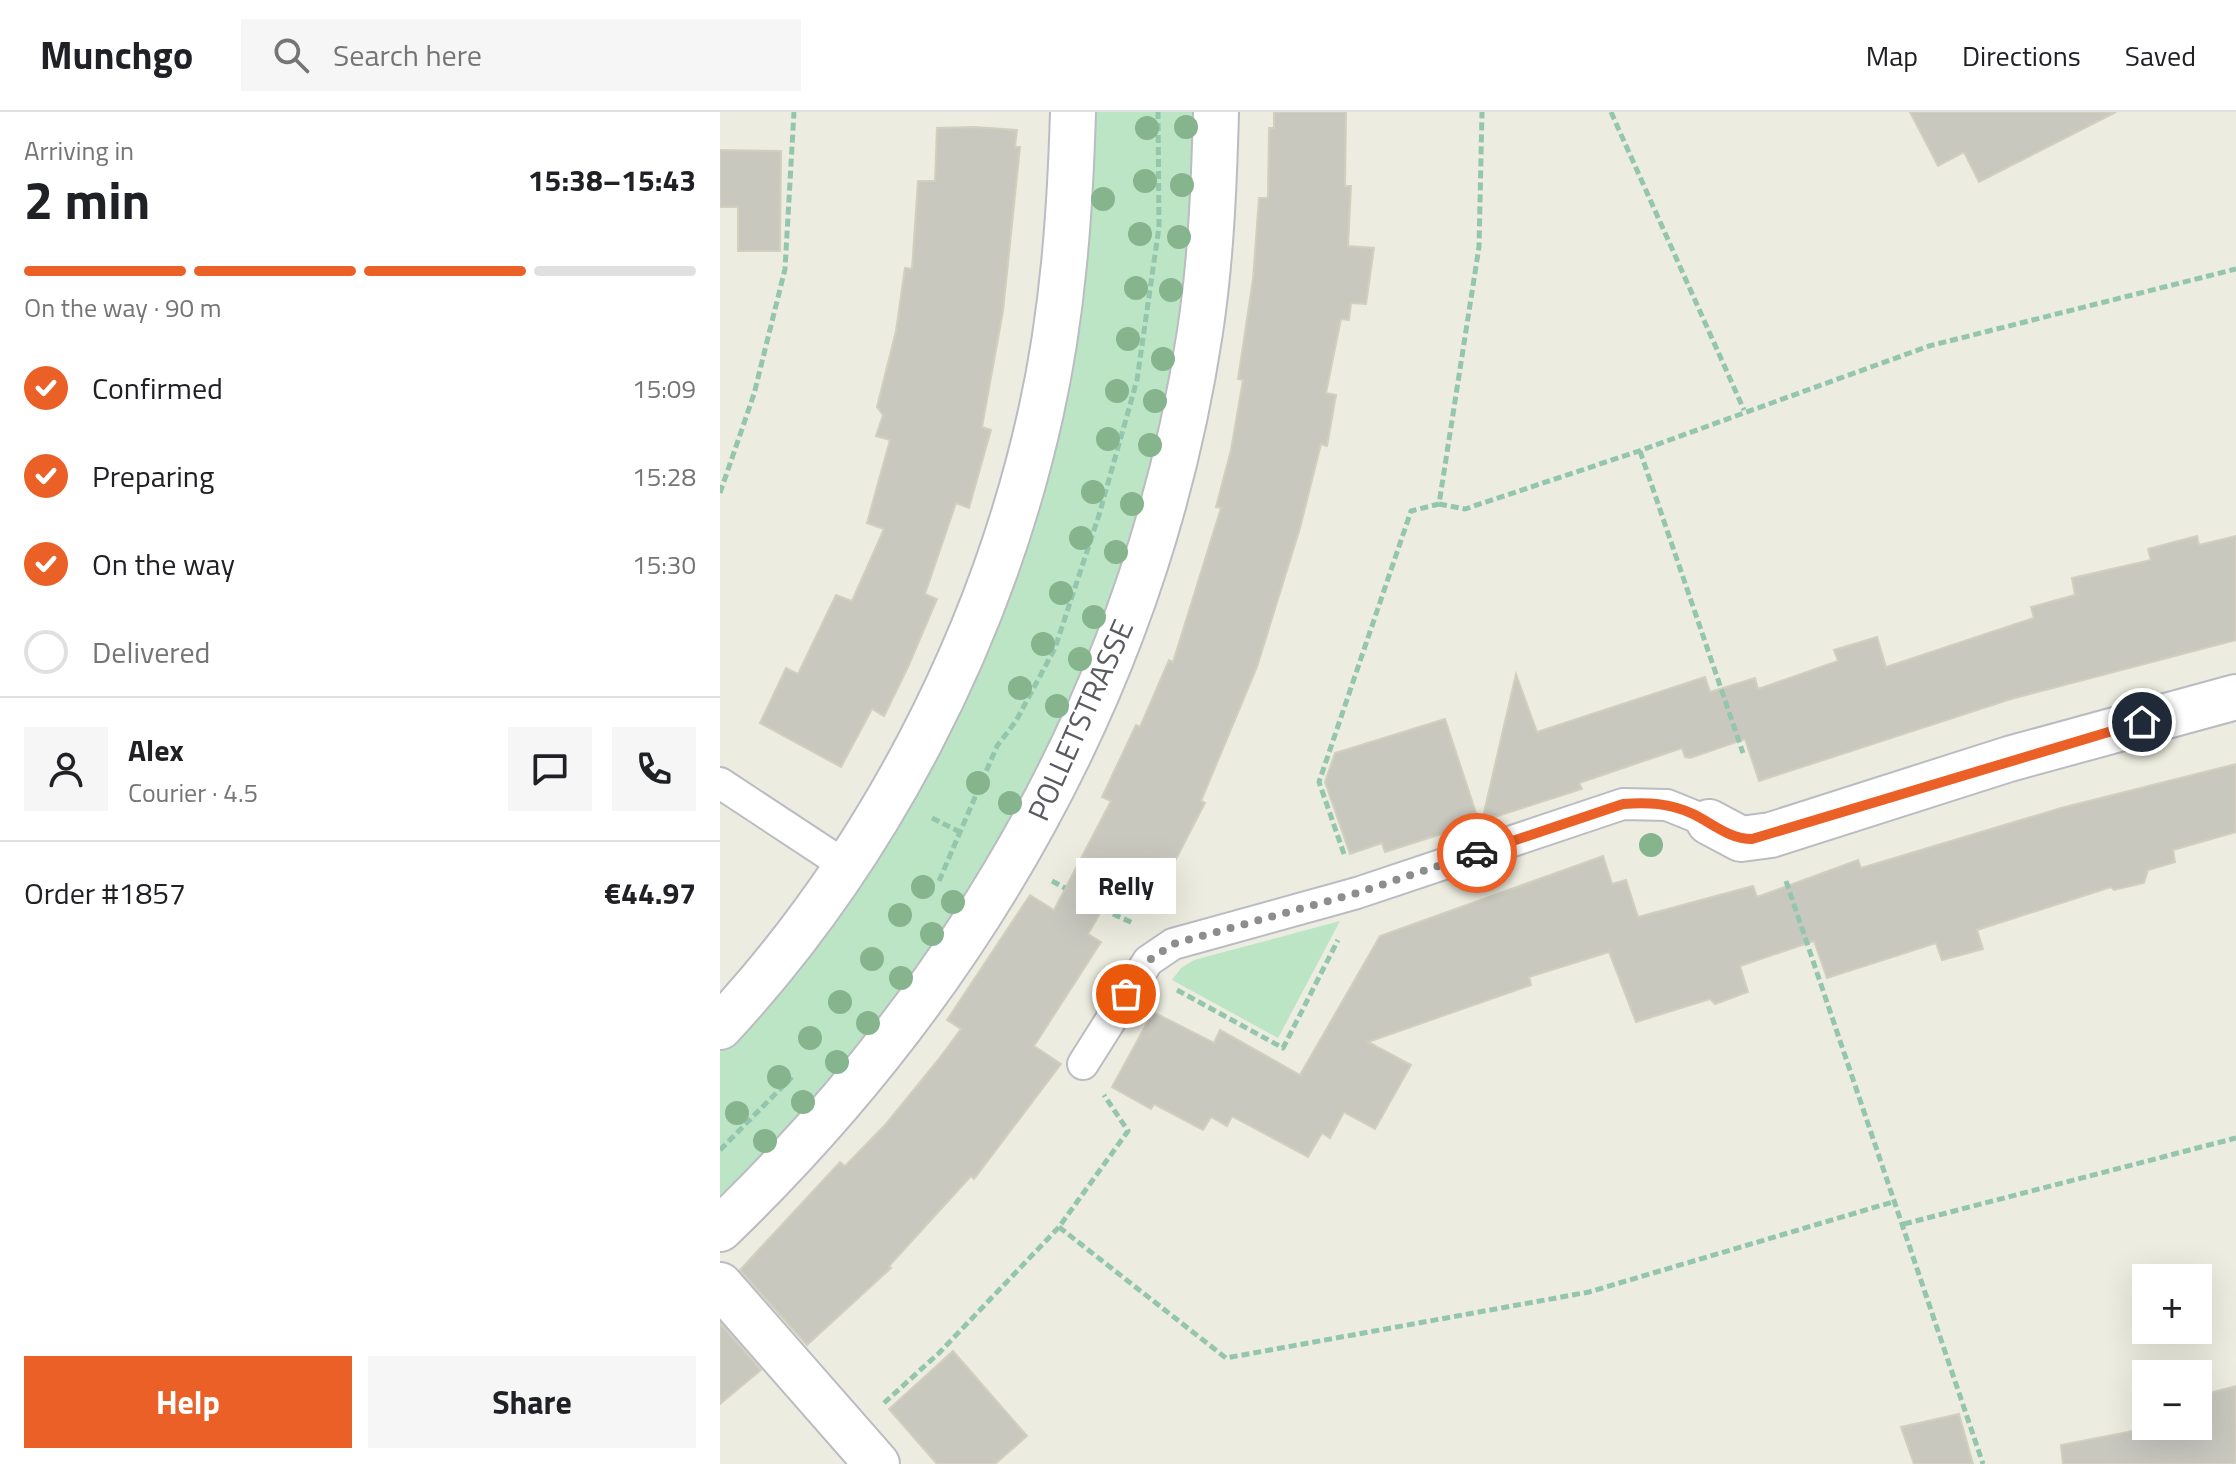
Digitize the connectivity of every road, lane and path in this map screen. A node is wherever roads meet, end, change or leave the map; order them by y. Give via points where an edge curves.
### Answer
1 (794, 112) edge
2 (1073, 112) edge
3 (1216, 112) edge
4 (1482, 112) edge
5 (1611, 112) edge
6 (2236, 269) edge
7 (1744, 411) junction
8 (1639, 451) junction
9 (720, 493) edge
10 (1439, 504) junction
11 (2236, 697) edge
12 (1743, 753) dead end
13 (720, 783) edge
14 (1709, 822) joint
15 (846, 866) junction
16 (1782, 868) dead end
17 (1360, 892) junction
18 (1141, 971) junction
19 (720, 1027) edge
20 (1083, 1064) joint
21 (2236, 1138) edge
22 (1896, 1201) junction
23 (1904, 1224) junction
24 (1059, 1227) junction
25 (720, 1229) edge
26 (720, 1285) edge
27 (872, 1414) dead end
28 (877, 1464) edge
29 (1983, 1464) edge

1 - 9 path via 785,269 754,394
2 - 15 street via 1070,217 1058,319 1026,470 981,604 940,701 890,797
3 - 25 street, POLLETSTRASSE via 1208,271 1190,387 1154,544 1103,679 1047,800 938,980 831,1114
4 - 10 path via 1479,247
5 - 7 path
6 - 7 path via 1929,346
7 - 8 path
8 - 10 path via 1465,509
8 - 12 path
10 - 17 path via 1411,511 1319,782
11 - 14 street via 2009,759 1771,835 1741,839
13 - 15 lane
14 - 17 lane via 1667,805 1623,804
15 - 19 street via 795,938
16 - 22 path
17 - 18 lane via 1173,944
17 - 18 path via 1283,1048
18 - 20 lane
20 - 24 path via 1128,1131
21 - 23 path
22 - 23 path
22 - 24 path via 1589,1292 1226,1358
23 - 29 path
24 - 27 path via 939,1353
26 - 28 street

